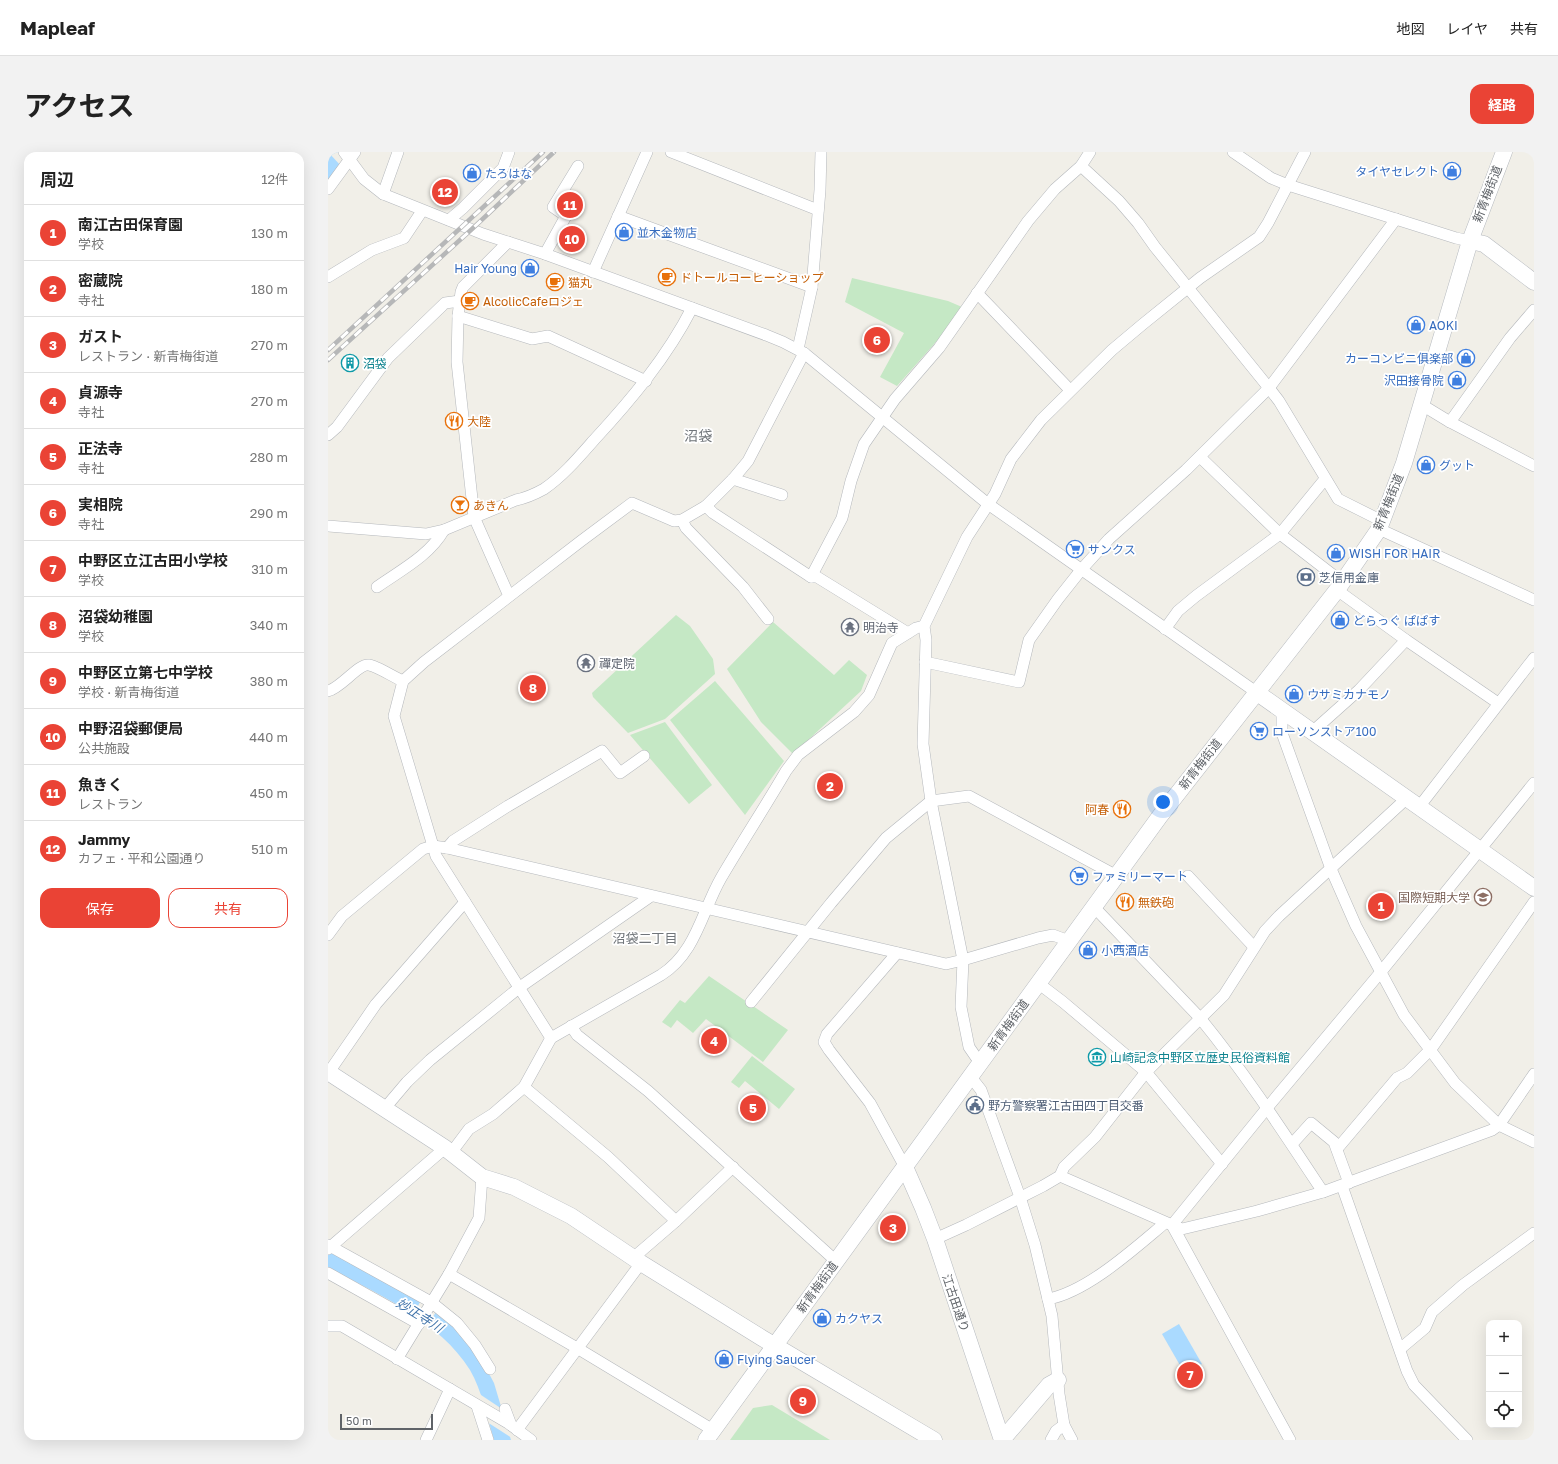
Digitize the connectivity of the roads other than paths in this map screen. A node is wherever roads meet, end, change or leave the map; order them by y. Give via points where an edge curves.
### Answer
1 (398, 152) edge
2 (509, 152) edge
3 (647, 152) edge
4 (671, 152) edge
5 (821, 152) edge
6 (1090, 152) edge
7 (1233, 152) edge
8 (1305, 152) edge
9 (1504, 152) edge
10 (349, 155) edge
11 (578, 166) dead end
12 (1081, 166) junction
13 (1288, 185) junction
14 (328, 190) edge
15 (383, 194) junction
16 (818, 210) junction
17 (422, 211) junction
18 (618, 216) junction
19 (1396, 219) junction
20 (449, 220) junction
21 (1470, 241) junction
22 (508, 242) junction
23 (545, 254) junction
24 (593, 272) junction
25 (328, 277) edge
26 (1534, 282) edge
27 (812, 287) junction
28 (1189, 288) junction
29 (978, 293) junction
30 (460, 300) junction
31 (692, 308) junction
32 (1534, 310) edge
33 (458, 316) junction
34 (801, 351) junction
35 (646, 381) junction
36 (1269, 388) junction
37 (1070, 390) junction
38 (1422, 405) junction
39 (883, 417) junction
40 (1450, 422) junction
41 (328, 435) edge
42 (1200, 457) junction
43 (1534, 466) edge
44 (733, 479) junction
45 (1325, 479) junction
46 (782, 495) dead end
47 (988, 504) junction
48 (706, 506) junction
49 (474, 517) junction
50 (682, 520) junction
51 (1380, 525) junction
52 (328, 526) edge
53 (444, 530) junction
54 (1280, 534) junction
55 (1080, 570) junction
56 (811, 577) junction
57 (1340, 586) junction
58 (377, 587) dead end
59 (509, 596) junction
60 (1534, 600) edge
61 (768, 619) dead end
62 (924, 626) junction
63 (1165, 629) junction
64 (908, 633) junction
65 (1406, 640) junction
66 (1534, 658) edge
67 (925, 662) junction
68 (403, 681) junction
69 (328, 691) edge
70 (1256, 692) junction
71 (1498, 703) junction
72 (1282, 710) junction
73 (1312, 732) junction
74 (644, 756) dead end
75 (1534, 783) edge
76 (931, 801) junction
77 (1413, 803) junction
78 (433, 846) junction
79 (447, 848) junction
80 (1480, 850) junction
81 (1331, 869) junction
82 (1117, 876) junction
83 (1188, 876) dead end
84 (1534, 888) edge
85 (651, 896) junction
86 (465, 902) junction
87 (1534, 902) edge
88 (1094, 907) junction
89 (708, 909) junction
90 (808, 932) junction
91 (328, 935) edge
92 (1069, 941) junction
93 (1254, 947) junction
94 (896, 953) junction
95 (963, 960) junction
96 (1380, 973) junction
97 (1038, 983) junction
98 (520, 987) junction
99 (751, 1002) dead end
100 (1200, 1018) junction
101 (571, 1026) junction
102 (551, 1038) junction
103 (1430, 1049) junction
104 (980, 1063) junction
105 (329, 1072) edge
106 (1146, 1072) junction
107 (1534, 1074) edge
108 (970, 1076) junction
109 (524, 1086) junction
110 (385, 1108) junction
111 (1267, 1108) junction
112 (1498, 1126) junction
113 (1534, 1142) edge
114 (1292, 1144) junction
115 (1337, 1149) junction
116 (448, 1150) junction
117 (1222, 1164) junction
118 (733, 1167) junction
119 (905, 1167) junction
120 (1060, 1176) junction
121 (482, 1177) junction
122 (1346, 1184) junction
123 (1323, 1192) junction
124 (1020, 1197) junction
125 (676, 1222) junction
126 (1169, 1224) junction
127 (1534, 1233) edge
128 (935, 1238) junction
129 (329, 1247) edge
130 (637, 1260) junction
131 (836, 1261) junction
132 (328, 1273) edge
133 (449, 1274) junction
134 (1048, 1299) junction
135 (430, 1304) junction
136 (419, 1322) junction
137 (328, 1326) edge
138 (775, 1345) junction
139 (577, 1348) junction
140 (1400, 1350) junction
141 (397, 1359) junction
142 (490, 1369) dead end
143 (1058, 1380) junction
144 (450, 1389) junction
145 (481, 1408) junction
146 (505, 1409) dead end
147 (1064, 1425) junction
148 (512, 1426) junction
149 (709, 1435) edge
150 (426, 1440) edge
151 (488, 1440) edge
152 (532, 1440) edge
153 (934, 1440) edge
154 (1002, 1440) edge
155 (1051, 1440) edge
156 (1072, 1440) edge
157 (1290, 1440) edge
158 (1467, 1440) edge

1 - 15 street
2 - 20 street via 503,168
3 - 18 street
4 - 16 street
5 - 16 street
6 - 12 street
7 - 13 street via 1271,178
8 - 13 street
9 - 21 main road, 新青梅街道
10 - 14 street
10 - 15 street via 364,179
11 - 23 street via 553,207 566,216
12 - 28 street via 1119,201
12 - 29 street via 1055,189 1028,221
13 - 19 street
13 - 28 street via 1259,237
15 - 17 street
16 - 27 street
17 - 20 street
17 - 25 street via 404,238 372,250
18 - 24 street
18 - 27 street
19 - 21 street
19 - 36 street
20 - 22 street
21 - 26 main road via 1484,244
21 - 38 main road, 新青梅街道
22 - 23 street
22 - 30 street via 463,287
23 - 24 street
24 - 31 street
27 - 34 street
28 - 36 street
28 - 37 street via 1112,350
29 - 37 street
29 - 39 street via 939,348 895,399
30 - 33 street
30 - 41 street via 445,303 388,358 337,427
31 - 34 street via 766,335
31 - 35 street
32 - 40 street via 1510,338
33 - 35 street via 532,339 548,336
33 - 49 street via 457,362
34 - 39 street
34 - 44 street via 748,461
35 - 49 street via 585,451 551,484 528,497
36 - 42 street
36 - 45 street
37 - 47 street via 1041,420 1011,459
38 - 40 street
38 - 51 main road, 新青梅街道 via 1404,463
39 - 47 street
39 - 56 street via 864,444 842,518
40 - 43 street
42 - 54 street
42 - 55 street via 1109,539
44 - 46 street
44 - 48 street
45 - 51 street via 1338,499
45 - 54 street
47 - 55 street
47 - 62 street via 964,544
48 - 50 street
48 - 56 street
49 - 53 street
49 - 59 street
50 - 59 street via 674,521 632,503
50 - 61 street via 686,528 743,587
51 - 57 main road, 新青梅街道
51 - 60 street
52 - 53 street via 426,534
53 - 58 street via 438,542 426,553
54 - 57 street
54 - 63 street via 1196,596 1178,611
55 - 63 street
55 - 67 street via 1029,640 1019,682
56 - 64 street via 817,577
57 - 65 street
57 - 70 main road, 新青梅街道
59 - 68 street via 432,655
62 - 64 street
62 - 67 street
63 - 70 street
64 - 89 street via 892,643 869,695 854,712 798,755 786,771 720,880
65 - 71 street
65 - 73 street via 1359,690
66 - 71 street
67 - 76 street via 923,744
68 - 69 street via 369,665 362,666 335,689
68 - 78 street via 394,716
70 - 72 main road
70 - 82 main road, 新青梅街道
71 - 77 street
72 - 73 main road
72 - 81 street via 1282,734
73 - 77 main road
74 - 79 street via 620,773 602,751 508,806 453,841
75 - 80 street
76 - 82 street via 969,796
76 - 90 street via 886,838
76 - 95 street
77 - 80 main road
77 - 81 street
78 - 79 street
78 - 86 street via 436,856
78 - 91 street via 423,849 342,916
79 - 85 street
80 - 84 main road
80 - 96 street
81 - 93 street via 1279,916
81 - 96 street
82 - 88 main road, 新青梅街道
83 - 93 street
85 - 89 street
85 - 98 street
86 - 98 street
86 - 105 street via 376,1004
87 - 103 street
88 - 92 main road, 新青梅街道
88 - 100 street
89 - 90 street
89 - 101 street via 693,940 672,969
90 - 94 street
90 - 99 street
92 - 95 street via 1053,935
92 - 97 main road, 新青梅街道
93 - 100 street via 1224,996
94 - 95 street via 946,964
94 - 119 street via 827,1034 824,1042 870,1103
95 - 104 street via 961,1007 969,1047
96 - 103 street via 1404,1016
96 - 111 street
97 - 104 main road, 新青梅街道
97 - 106 street
98 - 102 street
98 - 110 street via 430,1060
100 - 106 street
100 - 111 street
101 - 102 street
101 - 118 street via 577,1035 648,1091
102 - 109 street
103 - 112 street via 1455,1083
103 - 115 street via 1407,1073 1397,1078
104 - 108 main road, 新青梅街道
105 - 110 main road
106 - 117 street
106 - 120 street via 1095,1137 1064,1167
107 - 112 street
108 - 119 main road, 新青梅街道
108 - 124 street via 981,1090
109 - 116 street via 493,1114 469,1129
109 - 125 street via 608,1157
110 - 116 main road
111 - 114 street
111 - 117 street
112 - 113 street
112 - 122 street
114 - 115 street via 1310,1123 1334,1142
114 - 123 street
115 - 122 street
116 - 121 main road
116 - 129 street
117 - 126 street
118 - 125 street
118 - 131 street
119 - 128 main road, 江古田通り
119 - 131 main road, 新青梅街道
120 - 124 street
120 - 126 street
121 - 130 main road via 514,1187 571,1216
121 - 133 street via 479,1218
122 - 123 street
122 - 140 street
123 - 126 street via 1182,1229
124 - 128 street
124 - 134 street
125 - 130 street
126 - 134 street via 1083,1285
126 - 157 street
127 - 140 street via 1463,1285 1432,1312 1425,1328
128 - 154 main road, 江古田通り
129 - 135 street
130 - 138 main road
130 - 139 street
131 - 138 main road, 新青梅街道
132 - 136 street
133 - 135 street
133 - 139 street
134 - 143 street
135 - 136 street
135 - 142 street via 457,1323
136 - 141 street
137 - 141 street via 342,1326
138 - 149 main road, 新青梅街道
138 - 153 main road
139 - 148 street
139 - 149 street
140 - 158 street via 1414,1385
141 - 144 street
143 - 147 street
143 - 154 main road via 1050,1385
144 - 145 street
144 - 150 street
145 - 148 street
145 - 151 street
146 - 148 street
147 - 155 street via 1056,1431
147 - 156 street
148 - 152 street

